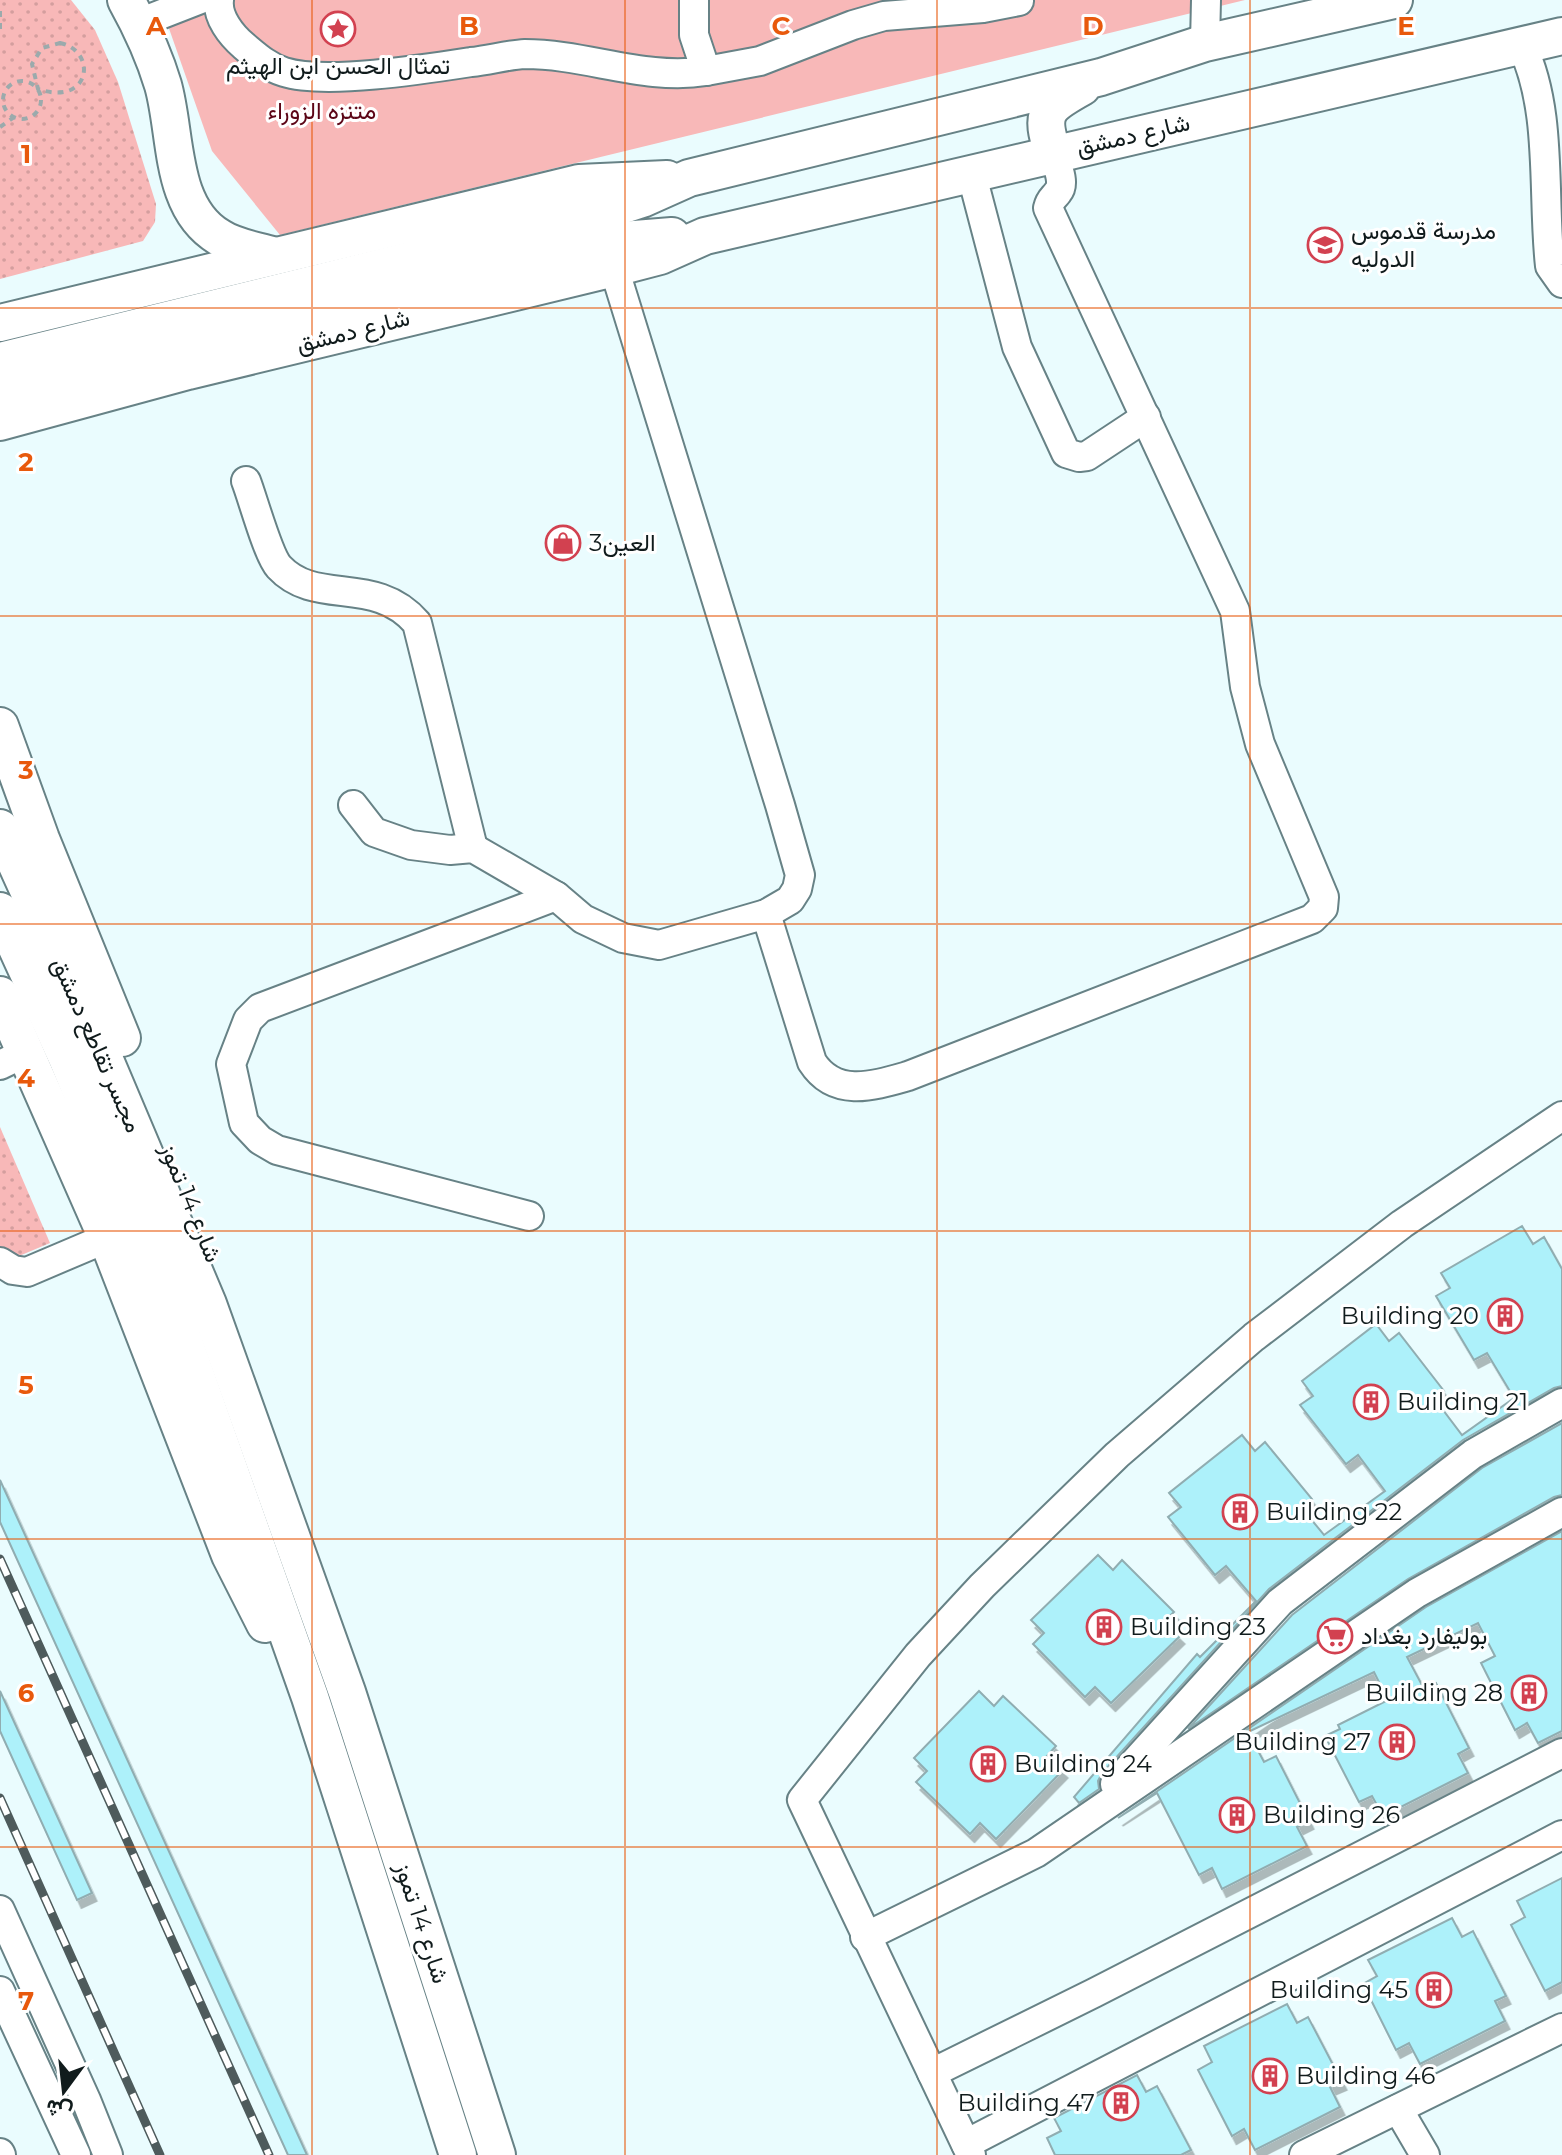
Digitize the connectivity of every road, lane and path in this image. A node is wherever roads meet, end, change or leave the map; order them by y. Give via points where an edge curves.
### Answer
1 (198, 0) edge
2 (219, 0) edge
3 (694, 0) edge
4 (1206, 0) edge
5 (1394, 0) edge
6 (1019, 1) edge
7 (0, 11) edge
8 (133, 12) edge
9 (0, 30) edge
10 (1562, 36) edge
11 (1205, 43) junction
12 (1522, 46) junction
13 (706, 71) junction
14 (1101, 77) junction
15 (38, 89) junction
16 (14, 117) junction
17 (0, 127) edge
18 (1053, 153) junction
19 (971, 172) junction
20 (689, 178) junction
21 (705, 236) junction
22 (273, 255) junction
23 (614, 268) junction
24 (1562, 283) edge
25 (0, 323) edge
26 (0, 361) edge
27 (0, 392) edge
28 (1146, 417) junction
29 (0, 422) edge
30 (246, 481) dead end
31 (0, 726) edge
32 (353, 805) dead end
33 (0, 828) edge
34 (473, 848) junction
35 (556, 896) junction
36 (0, 911) edge
37 (766, 914) junction
38 (0, 995) edge
39 (14, 1058) edge
40 (1562, 1116) edge
41 (529, 1216) dead end
42 (107, 1238) junction
43 (0, 1262) edge
44 (1562, 1403) edge
45 (1562, 1512) edge
46 (273, 1537) junction
47 (347, 1692) junction
48 (310, 1697) junction
49 (1562, 1753) edge
50 (1081, 1822) junction
51 (1562, 1835) edge
52 (0, 1910) edge
53 (865, 1937) junction
54 (0, 1991) edge
55 (1562, 2028) edge
56 (932, 2073) junction
57 (1398, 2109) junction
58 (968, 2149) edge
59 (76, 2155) edge
60 (108, 2155) edge
61 (458, 2155) edge
62 (497, 2155) edge
63 (1304, 2155) edge
64 (1425, 2155) edge

1 - 8 street
2 - 13 street via 218,10 235,39 267,64 313,77 526,54 672,75
3 - 13 street via 694,35
4 - 11 street
5 - 11 main road
6 - 13 street via 884,16 760,61
7 - 9 path
8 - 22 main road via 163,88 183,187 192,207 217,237
10 - 12 main road, شارع دمشق
11 - 14 main road
12 - 18 main road, شارع دمشق
12 - 24 street via 1541,105 1550,266
14 - 18 main road via 1053,103 1045,125
14 - 20 main road
15 - 15 path via 32,64 42,48 60,43 82,58 83,74 72,90 55,94
15 - 16 path via 38,110 25,119
15 - 16 path via 19,80 6,89 4,109
16 - 17 path
18 - 19 main road, شارع دمشق
18 - 28 street via 1062,184 1048,208
19 - 21 main road, شارع دمشق
19 - 28 street via 1017,347 1066,453 1087,456
20 - 22 main road via 579,183
20 - 26 main road via 593,215
21 - 23 main road, شارع دمشق
21 - 27 main road, شارع دمشق via 598,242
22 - 25 main road
23 - 29 main road, شارع دمشق
23 - 37 street via 800,875 790,900
28 - 37 street via 1235,611 1251,716 1324,897 1320,913 908,1076 857,1087 827,1079 812,1062
30 - 34 street via 276,565 295,580 387,598 417,623
31 - 47 main road, شارع 14 تموز via 250,1353 309,1520 332,1605
32 - 34 street via 374,832 411,845
33 - 46 main road, مجسر تقاطع دمشق via 208,1304
34 - 35 street
35 - 37 street via 583,919 623,938 659,945
35 - 41 street via 260,1008 248,1020 231,1064 244,1123 277,1150
36 - 46 main road, مجسر تقاطع دمشق
38 - 39 main road, شارع 14 تموز
39 - 42 main road, شارع 14 تموز
40 - 53 street via 1402,1224 1209,1375 1049,1520 918,1655 802,1800
42 - 43 street via 27,1272
42 - 48 main road, شارع 14 تموز via 230,1555
44 - 50 street via 1473,1454 1280,1602
45 - 50 street via 1417,1593
46 - 47 main road, شارع 14 تموز
46 - 48 main road, شارع 14 تموز
47 - 62 main road, شارع 14 تموز
48 - 61 main road, شارع 14 تموز
49 - 56 street
50 - 53 street via 1036,1853
51 - 58 street
52 - 60 street
53 - 56 street
54 - 59 street
55 - 57 street
56 - 58 street
57 - 63 street
57 - 64 street

